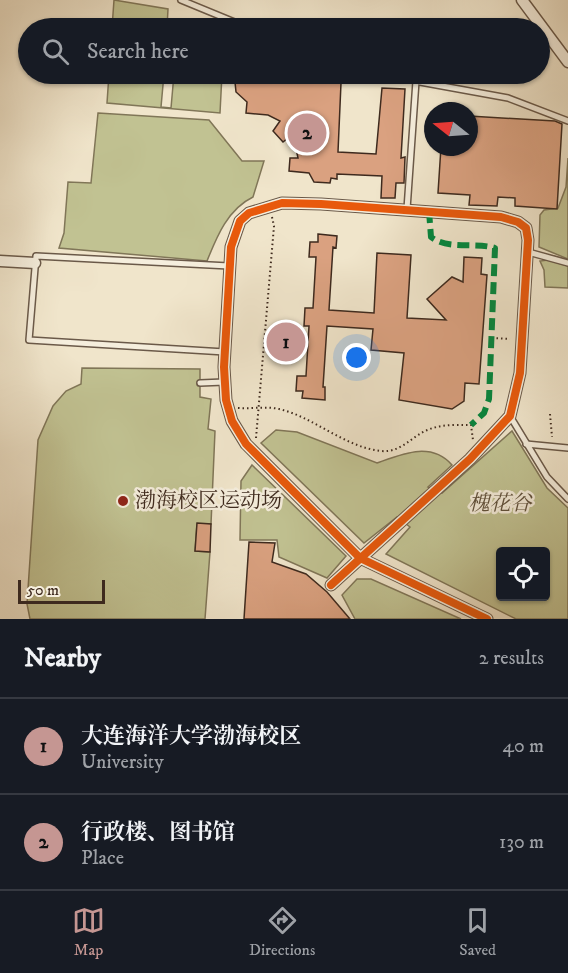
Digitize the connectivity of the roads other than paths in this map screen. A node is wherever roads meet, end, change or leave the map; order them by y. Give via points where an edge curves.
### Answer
1 (181, 0) edge
2 (522, 0) edge
3 (225, 18) edge
4 (535, 18) edge
5 (550, 38) edge
6 (568, 62) edge
7 (416, 84) edge
8 (432, 84) edge
9 (568, 121) edge
10 (408, 209) junction
11 (528, 252) junction
12 (0, 261) edge
13 (35, 263) junction
14 (568, 263) edge
15 (229, 267) junction
16 (225, 352) junction
17 (224, 382) junction
18 (200, 383) dead end
19 (510, 416) junction
20 (526, 444) junction
21 (568, 448) edge
22 (568, 499) edge
23 (360, 558) junction
24 (331, 585) dead end
25 (487, 619) edge

1 - 3 lane
2 - 4 street
5 - 6 street
7 - 10 lane
8 - 9 lane via 508,98
10 - 11 street via 518,222 526,228
10 - 15 street via 282,203 259,208 240,221 234,233
11 - 14 lane
11 - 19 street via 520,373
12 - 13 street
13 - 15 lane via 36,256
13 - 16 lane via 29,340
15 - 16 street
16 - 17 street
17 - 18 lane
17 - 23 street via 232,421 255,453
19 - 20 lane
19 - 23 street via 470,459
20 - 21 lane
20 - 22 lane via 547,477
23 - 24 street
23 - 25 street

